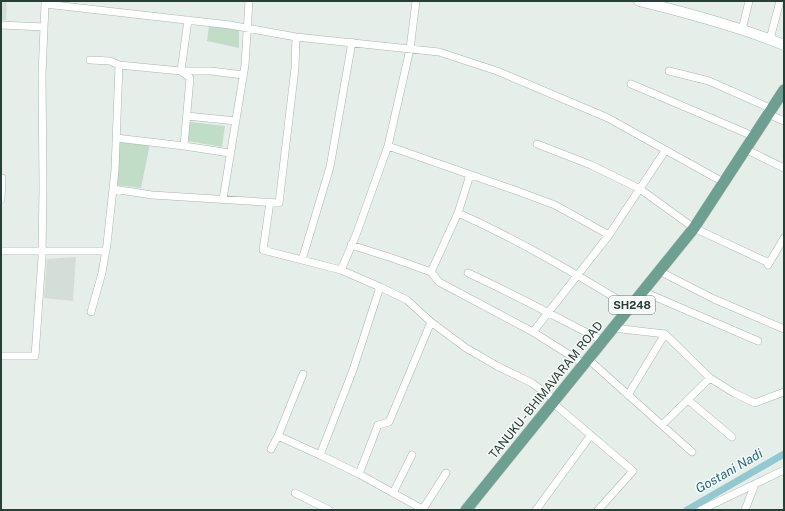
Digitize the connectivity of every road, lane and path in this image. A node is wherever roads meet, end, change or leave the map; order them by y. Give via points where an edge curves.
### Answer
1 (249, 1) edge
2 (416, 1) edge
3 (639, 1) edge
4 (749, 1) edge
5 (780, 1) edge
6 (45, 2) edge
7 (188, 20) junction
8 (1, 25) edge
9 (44, 27) junction
10 (247, 28) junction
11 (742, 30) junction
12 (296, 37) junction
13 (770, 39) junction
14 (352, 42) junction
15 (784, 44) edge
16 (410, 49) junction
17 (90, 60) dead end
18 (119, 65) junction
19 (181, 71) junction
20 (669, 71) dead end
21 (243, 75) junction
22 (631, 84) dead end
23 (784, 90) edge
24 (770, 111) junction
25 (187, 116) junction
26 (236, 121) junction
27 (784, 122) edge
28 (754, 136) junction
29 (116, 138) junction
30 (537, 144) dead end
31 (184, 146) junction
32 (388, 146) junction
33 (745, 149) junction
34 (665, 151) junction
35 (230, 153) junction
36 (784, 168) edge
37 (470, 175) junction
38 (1, 178) edge
39 (723, 182) junction
40 (113, 189) junction
41 (640, 189) junction
42 (223, 199) junction
43 (1, 200) edge
44 (270, 202) junction
45 (458, 213) junction
46 (694, 228) junction
47 (609, 235) junction
48 (784, 238) edge
49 (352, 245) junction
50 (1, 250) edge
51 (43, 250) junction
52 (106, 251) junction
53 (302, 260) junction
54 (341, 270) junction
55 (659, 271) junction
56 (430, 272) junction
57 (468, 273) dead end
58 (578, 275) junction
59 (380, 287) junction
60 (644, 292) junction
61 (630, 307) junction
62 (91, 312) dead end
63 (547, 313) junction
64 (431, 322) junction
65 (613, 328) junction
66 (784, 329) edge
67 (533, 332) junction
68 (665, 334) junction
69 (603, 341) junction
70 (758, 342) dead end
71 (1, 356) edge
72 (586, 362) junction
73 (303, 374) dead end
74 (710, 378) junction
75 (784, 392) edge
76 (628, 395) junction
77 (688, 400) junction
78 (554, 401) junction
79 (662, 425) junction
80 (591, 435) junction
81 (278, 436) junction
82 (732, 437) dead end
83 (271, 449) dead end
84 (692, 452) dead end
85 (320, 455) junction
86 (412, 455) dead end
87 (784, 470) edge
88 (446, 473) dead end
89 (359, 474) junction
90 (755, 484) junction
91 (295, 493) dead end
92 (393, 493) junction
93 (423, 509) edge
94 (329, 510) edge
95 (466, 510) edge
96 (536, 510) edge
97 (598, 510) edge
98 (701, 510) edge
99 (745, 510) edge

1 - 10 street
2 - 16 street
3 - 11 street
4 - 11 street
5 - 13 street
6 - 7 street
6 - 9 street
7 - 10 street
7 - 19 street
8 - 9 street
9 - 51 street
10 - 12 street
10 - 21 street
11 - 13 street
12 - 14 street
12 - 44 street via 295,68 279,203
13 - 15 street
14 - 16 street
14 - 53 street via 330,167
16 - 32 street
16 - 34 street via 439,52 497,71 608,118
17 - 18 street via 110,61
18 - 19 street
18 - 29 street
19 - 21 street
19 - 25 street via 190,78
20 - 24 street via 709,81
21 - 26 street
22 - 28 street
23 - 24 main road, TANUKU - BHIMAVARAM ROAD / SH248
24 - 27 street
24 - 28 main road, TANUKU - BHIMAVARAM ROAD / SH248
25 - 26 street
25 - 31 street
26 - 35 street
28 - 33 main road, TANUKU - BHIMAVARAM ROAD / SH248
29 - 31 street
29 - 40 street
30 - 41 street via 591,165
31 - 35 street
32 - 37 street
32 - 49 street
33 - 36 street
33 - 39 main road, TANUKU - BHIMAVARAM ROAD / SH248
34 - 39 street
34 - 41 street
35 - 42 street
37 - 45 street
37 - 47 street via 555,205
38 - 43 street
39 - 46 main road, TANUKU - BHIMAVARAM ROAD / SH248
40 - 42 street via 152,195
40 - 52 street
41 - 46 street
41 - 47 street
42 - 44 street
44 - 53 street via 262,250
45 - 56 street
45 - 58 street via 482,223
46 - 48 street via 769,264
46 - 55 main road, TANUKU - BHIMAVARAM ROAD / SH248
47 - 58 street
49 - 54 street
49 - 56 street
50 - 51 street
51 - 52 street
51 - 71 street via 35,356
52 - 62 street
53 - 54 street
54 - 59 street
55 - 60 main road, TANUKU - BHIMAVARAM ROAD / SH248
55 - 66 street via 714,299
56 - 67 street via 439,282
57 - 63 street via 503,288
58 - 61 street
58 - 63 street
59 - 64 street via 407,300
59 - 85 street via 353,370
60 - 61 main road, TANUKU - BHIMAVARAM ROAD / SH248
60 - 70 street
61 - 65 main road, TANUKU - BHIMAVARAM ROAD / SH248
63 - 67 street
63 - 69 street
64 - 78 street via 466,348 532,383
64 - 89 street via 389,422 378,425
65 - 68 street
65 - 69 main road, TANUKU - BHIMAVARAM ROAD / SH248
67 - 72 street
68 - 74 street
68 - 76 street
69 - 72 main road, TANUKU - BHIMAVARAM ROAD / SH248
72 - 76 street
72 - 78 main road, TANUKU - BHIMAVARAM ROAD / SH248
73 - 81 street
74 - 75 street via 754,402
74 - 77 street
76 - 79 street
77 - 79 street
77 - 82 street
78 - 80 street
78 - 95 main road, TANUKU - BHIMAVARAM ROAD / SH248
79 - 84 street
80 - 96 street
80 - 97 street via 633,471
81 - 83 street
81 - 85 street
85 - 89 street
86 - 92 street
87 - 90 street
88 - 93 street
89 - 92 street
90 - 98 street
90 - 99 street
91 - 94 street
92 - 93 street

